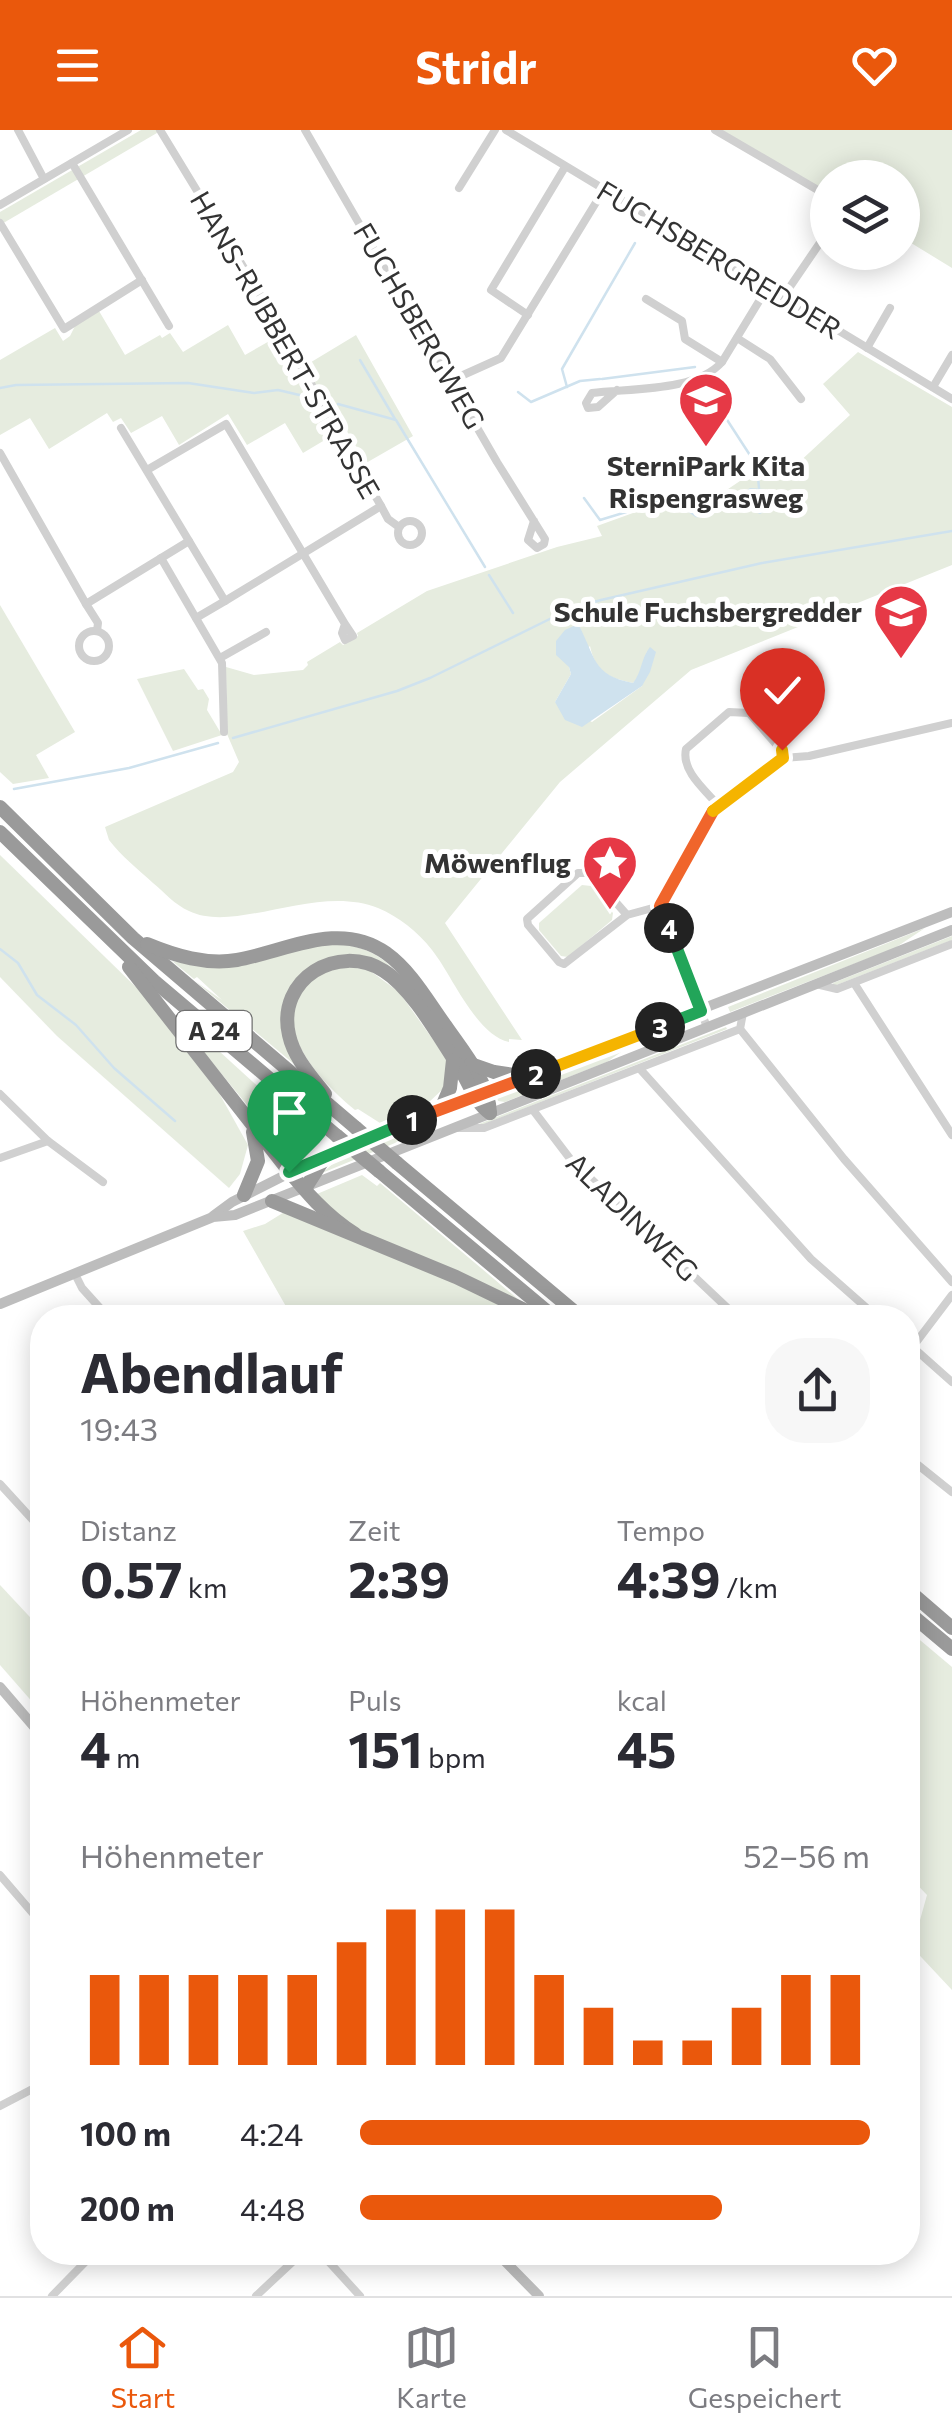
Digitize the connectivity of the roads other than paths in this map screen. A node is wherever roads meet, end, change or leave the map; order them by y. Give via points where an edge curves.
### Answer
1 (18, 130) edge
2 (128, 130) edge
3 (160, 130) edge
4 (305, 130) edge
5 (494, 130) edge
6 (506, 130) edge
7 (714, 130) edge
8 (72, 163) junction
9 (565, 167) junction
10 (44, 179) junction
11 (810, 186) edge
12 (459, 188) dead end
13 (604, 191) junction
14 (0, 205) edge
15 (0, 223) edge
16 (810, 257) edge
17 (142, 280) junction
18 (767, 288) junction
19 (783, 297) junction
20 (646, 299) dead end
21 (890, 308) dead end
22 (528, 314) junction
23 (170, 326) dead end
24 (736, 338) junction
25 (867, 348) junction
26 (952, 355) edge
27 (722, 362) junction
28 (452, 380) junction
29 (933, 388) junction
30 (617, 390) dead end
31 (801, 398) dead end
32 (952, 399) edge
33 (121, 428) dead end
34 (0, 453) edge
35 (146, 470) junction
36 (381, 506) junction
37 (534, 521) dead end
38 (398, 527) dead end
39 (190, 541) junction
40 (303, 553) junction
41 (161, 558) junction
42 (225, 601) junction
43 (86, 604) junction
44 (196, 618) junction
45 (346, 624) dead end
46 (97, 631) dead end
47 (266, 632) dead end
48 (220, 658) junction
49 (952, 723) edge
50 (224, 732) dead end
51 (783, 758) junction
52 (719, 806) junction
53 (0, 807) edge
54 (0, 832) edge
55 (660, 906) junction
56 (952, 912) edge
57 (627, 916) junction
58 (934, 919) junction
59 (93, 924) junction
60 (952, 930) edge
61 (133, 938) junction
62 (926, 940) junction
63 (952, 944) edge
64 (854, 983) junction
65 (816, 984) junction
66 (701, 1011) junction
67 (743, 1013) junction
68 (707, 1027) junction
69 (740, 1029) junction
70 (453, 1059) junction
71 (471, 1064) junction
72 (640, 1069) junction
73 (528, 1076) junction
74 (0, 1094) edge
75 (480, 1094) junction
76 (441, 1108) junction
77 (533, 1110) junction
78 (490, 1113) junction
79 (246, 1118) junction
80 (352, 1125) junction
81 (453, 1128) junction
82 (952, 1135) edge
83 (48, 1140) junction
84 (328, 1154) junction
85 (0, 1158) edge
86 (289, 1172) junction
87 (102, 1182) dead end
88 (306, 1187) junction
89 (244, 1195) junction
90 (272, 1200) junction
91 (212, 1217) junction
92 (355, 1234) junction
93 (75, 1274) junction
94 (952, 1282) edge
95 (952, 1296) edge
96 (0, 1304) edge
97 (97, 1305) edge
98 (519, 1305) edge
99 (540, 1305) edge
100 (566, 1305) edge
101 (724, 1305) edge
102 (863, 1305) edge
103 (920, 1334) edge
104 (920, 1356) edge
105 (952, 1382) edge
106 (920, 1465) edge
107 (0, 1484) edge
108 (950, 1486) edge
109 (30, 1517) edge
110 (920, 1600) edge
111 (920, 1622) edge
112 (952, 1628) edge
113 (952, 1650) edge
114 (0, 1687) edge
115 (30, 1722) edge
116 (0, 1874) edge
117 (30, 1910) edge
118 (30, 2090) edge
119 (0, 2106) edge
120 (83, 2265) edge
121 (289, 2265) edge
122 (332, 2265) edge
123 (509, 2265) edge
124 (52, 2296) edge
125 (256, 2296) edge
126 (360, 2296) edge
127 (539, 2296) edge

1 - 10 street
2 - 8 street
3 - 36 street, HANS-RUBBERT-STRASSE
4 - 28 street, FUCHSBERGWEG
5 - 12 street
6 - 9 street, FUCHSBERGREDDER
7 - 11 street
8 - 10 street
8 - 17 street
9 - 13 street, FUCHSBERGREDDER
9 - 22 street via 492,290
10 - 14 street
13 - 18 street, FUCHSBERGREDDER
13 - 22 street
15 - 17 street via 64,329
16 - 19 street
17 - 23 street
18 - 19 street, FUCHSBERGREDDER
18 - 24 street
19 - 25 street, FUCHSBERGREDDER
20 - 27 street via 682,321 685,340
21 - 25 street
22 - 28 street via 501,358
24 - 27 street
24 - 31 street via 770,358
25 - 29 street, FUCHSBERGREDDER
26 - 29 street
27 - 30 street via 686,383
28 - 37 street, FUCHSBERGWEG
29 - 32 street, FUCHSBERGREDDER
33 - 35 street
34 - 43 street
35 - 39 street
35 - 40 street via 226,424
36 - 38 street
36 - 40 street, HANS-RUBBERT-STRASSE
39 - 41 street
39 - 42 street
40 - 42 street, HANS-RUBBERT-STRASSE
40 - 45 street
41 - 43 street
41 - 44 street
42 - 44 street, HANS-RUBBERT-STRASSE
43 - 46 street
44 - 48 street
47 - 48 street
48 - 50 street
49 - 51 street
51 - 52 street
51 - 52 street via 749,713 729,712 684,758
52 - 55 street
53 - 61 highway, A 24
54 - 59 highway, A 24
55 - 57 street
55 - 66 street
56 - 58 main road
57 - 57 street via 585,872 527,918 564,964
58 - 62 main road
58 - 66 main road
59 - 79 highway
59 - 99 highway, A 24, bridge
60 - 62 main road
61 - 71 highway via 208,962 321,939 371,944 418,985
61 - 80 highway, A 24
62 - 65 main road
63 - 64 street
64 - 65 street via 837,989
64 - 82 street
65 - 67 main road
66 - 68 street
66 - 73 main road
67 - 68 main road
67 - 69 street
68 - 78 main road
69 - 72 street
69 - 94 street
70 - 75 highway
70 - 76 highway
70 - 80 highway via 410,995 381,969 352,960 318,968 292,998 290,1038 308,1074
71 - 73 highway
71 - 75 highway
72 - 77 street
72 - 102 street via 811,1259
73 - 75 main road
74 - 83 street
75 - 76 main road
75 - 78 highway
76 - 84 main road
77 - 81 street via 484,1128
77 - 101 street, ALADINWEG via 570,1160
78 - 81 main road
79 - 86 highway
79 - 89 highway via 258,1161
80 - 100 highway, A 24, bridge
81 - 88 main road
83 - 85 street
83 - 87 street
84 - 86 main road
84 - 88 highway
86 - 88 highway
86 - 89 main road
88 - 90 main road
88 - 92 highway via 317,1205
89 - 91 main road
90 - 91 main road
90 - 92 highway
91 - 93 main road
92 - 98 highway
93 - 96 main road
93 - 97 street
95 - 103 street
104 - 105 street
106 - 108 street
107 - 109 street
110 - 112 highway
111 - 113 highway
114 - 115 main road
116 - 117 street
118 - 119 street
120 - 124 street
121 - 125 street
122 - 126 street
123 - 127 main road

